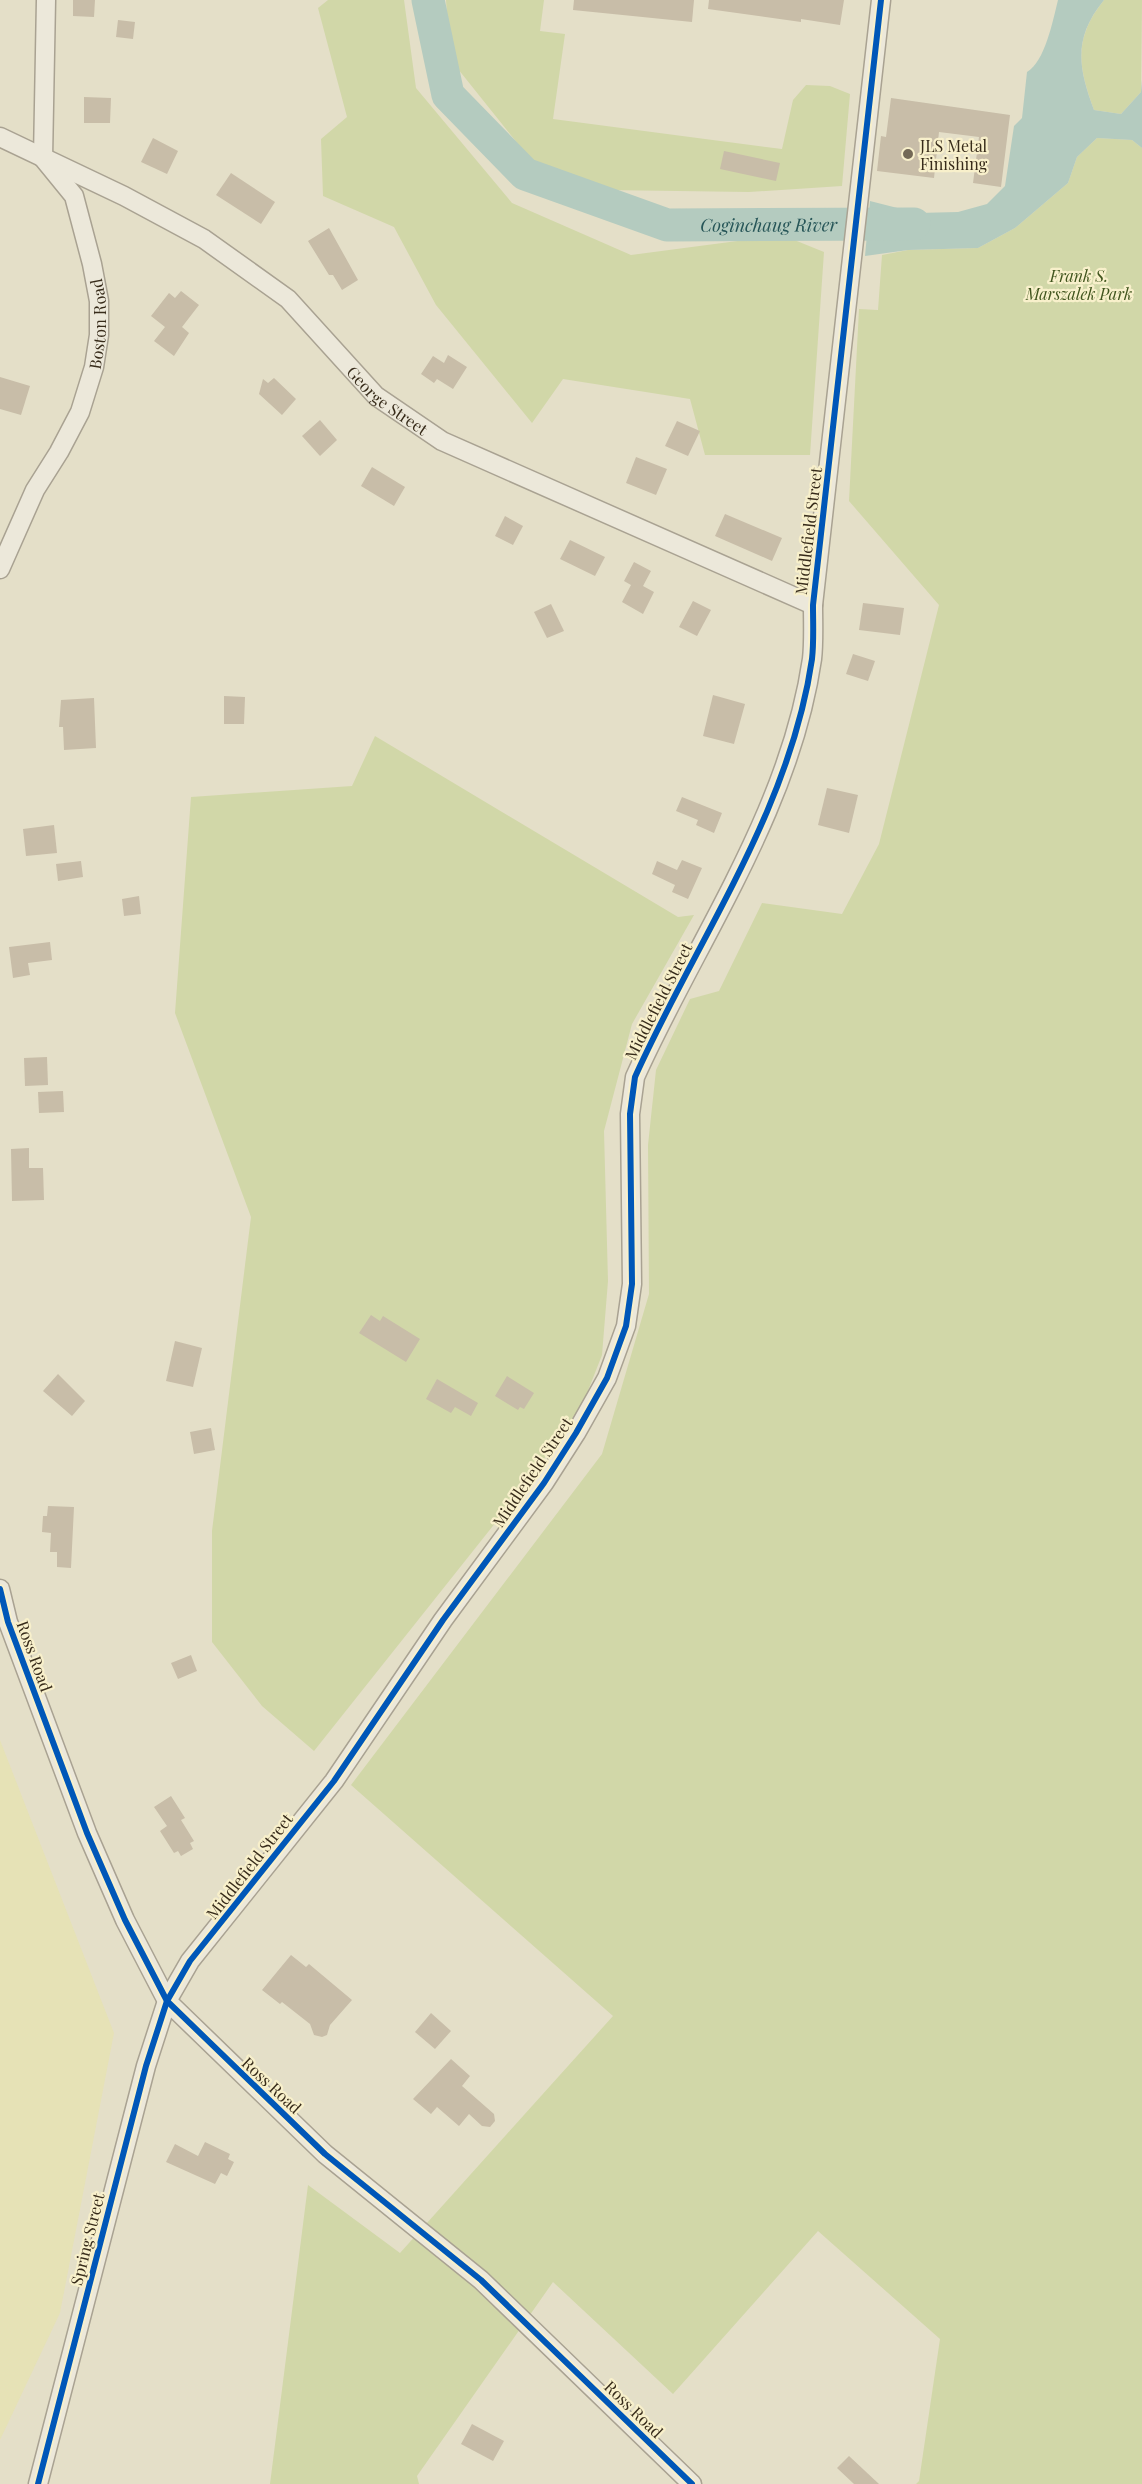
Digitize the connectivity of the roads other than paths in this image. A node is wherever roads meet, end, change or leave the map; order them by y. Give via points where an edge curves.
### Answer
1 (46, 0) edge
2 (881, 0) edge
3 (0, 137) edge
4 (43, 158) junction
5 (0, 569) edge
6 (813, 605) junction
7 (0, 1589) edge
8 (167, 2001) junction
9 (38, 2484) edge
10 (692, 2484) edge

1 - 4 street
2 - 6 street, Middlefield Street
3 - 4 street, George Street
4 - 5 street, Boston Road via 74,196 99,301 99,335 80,412 60,453 35,490
4 - 6 street, George Street via 204,239 288,299 376,396 442,441
6 - 8 street, Middlefield Street via 812,659 782,771 720,910 635,1077 630,1114 632,1284 626,1326 607,1378 544,1483 443,1620 334,1781 190,1961
7 - 8 street, Ross Road via 8,1622 87,1833 125,1920
8 - 9 street, Spring Street via 146,2067
8 - 10 street, Ross Road via 325,2154 481,2280

